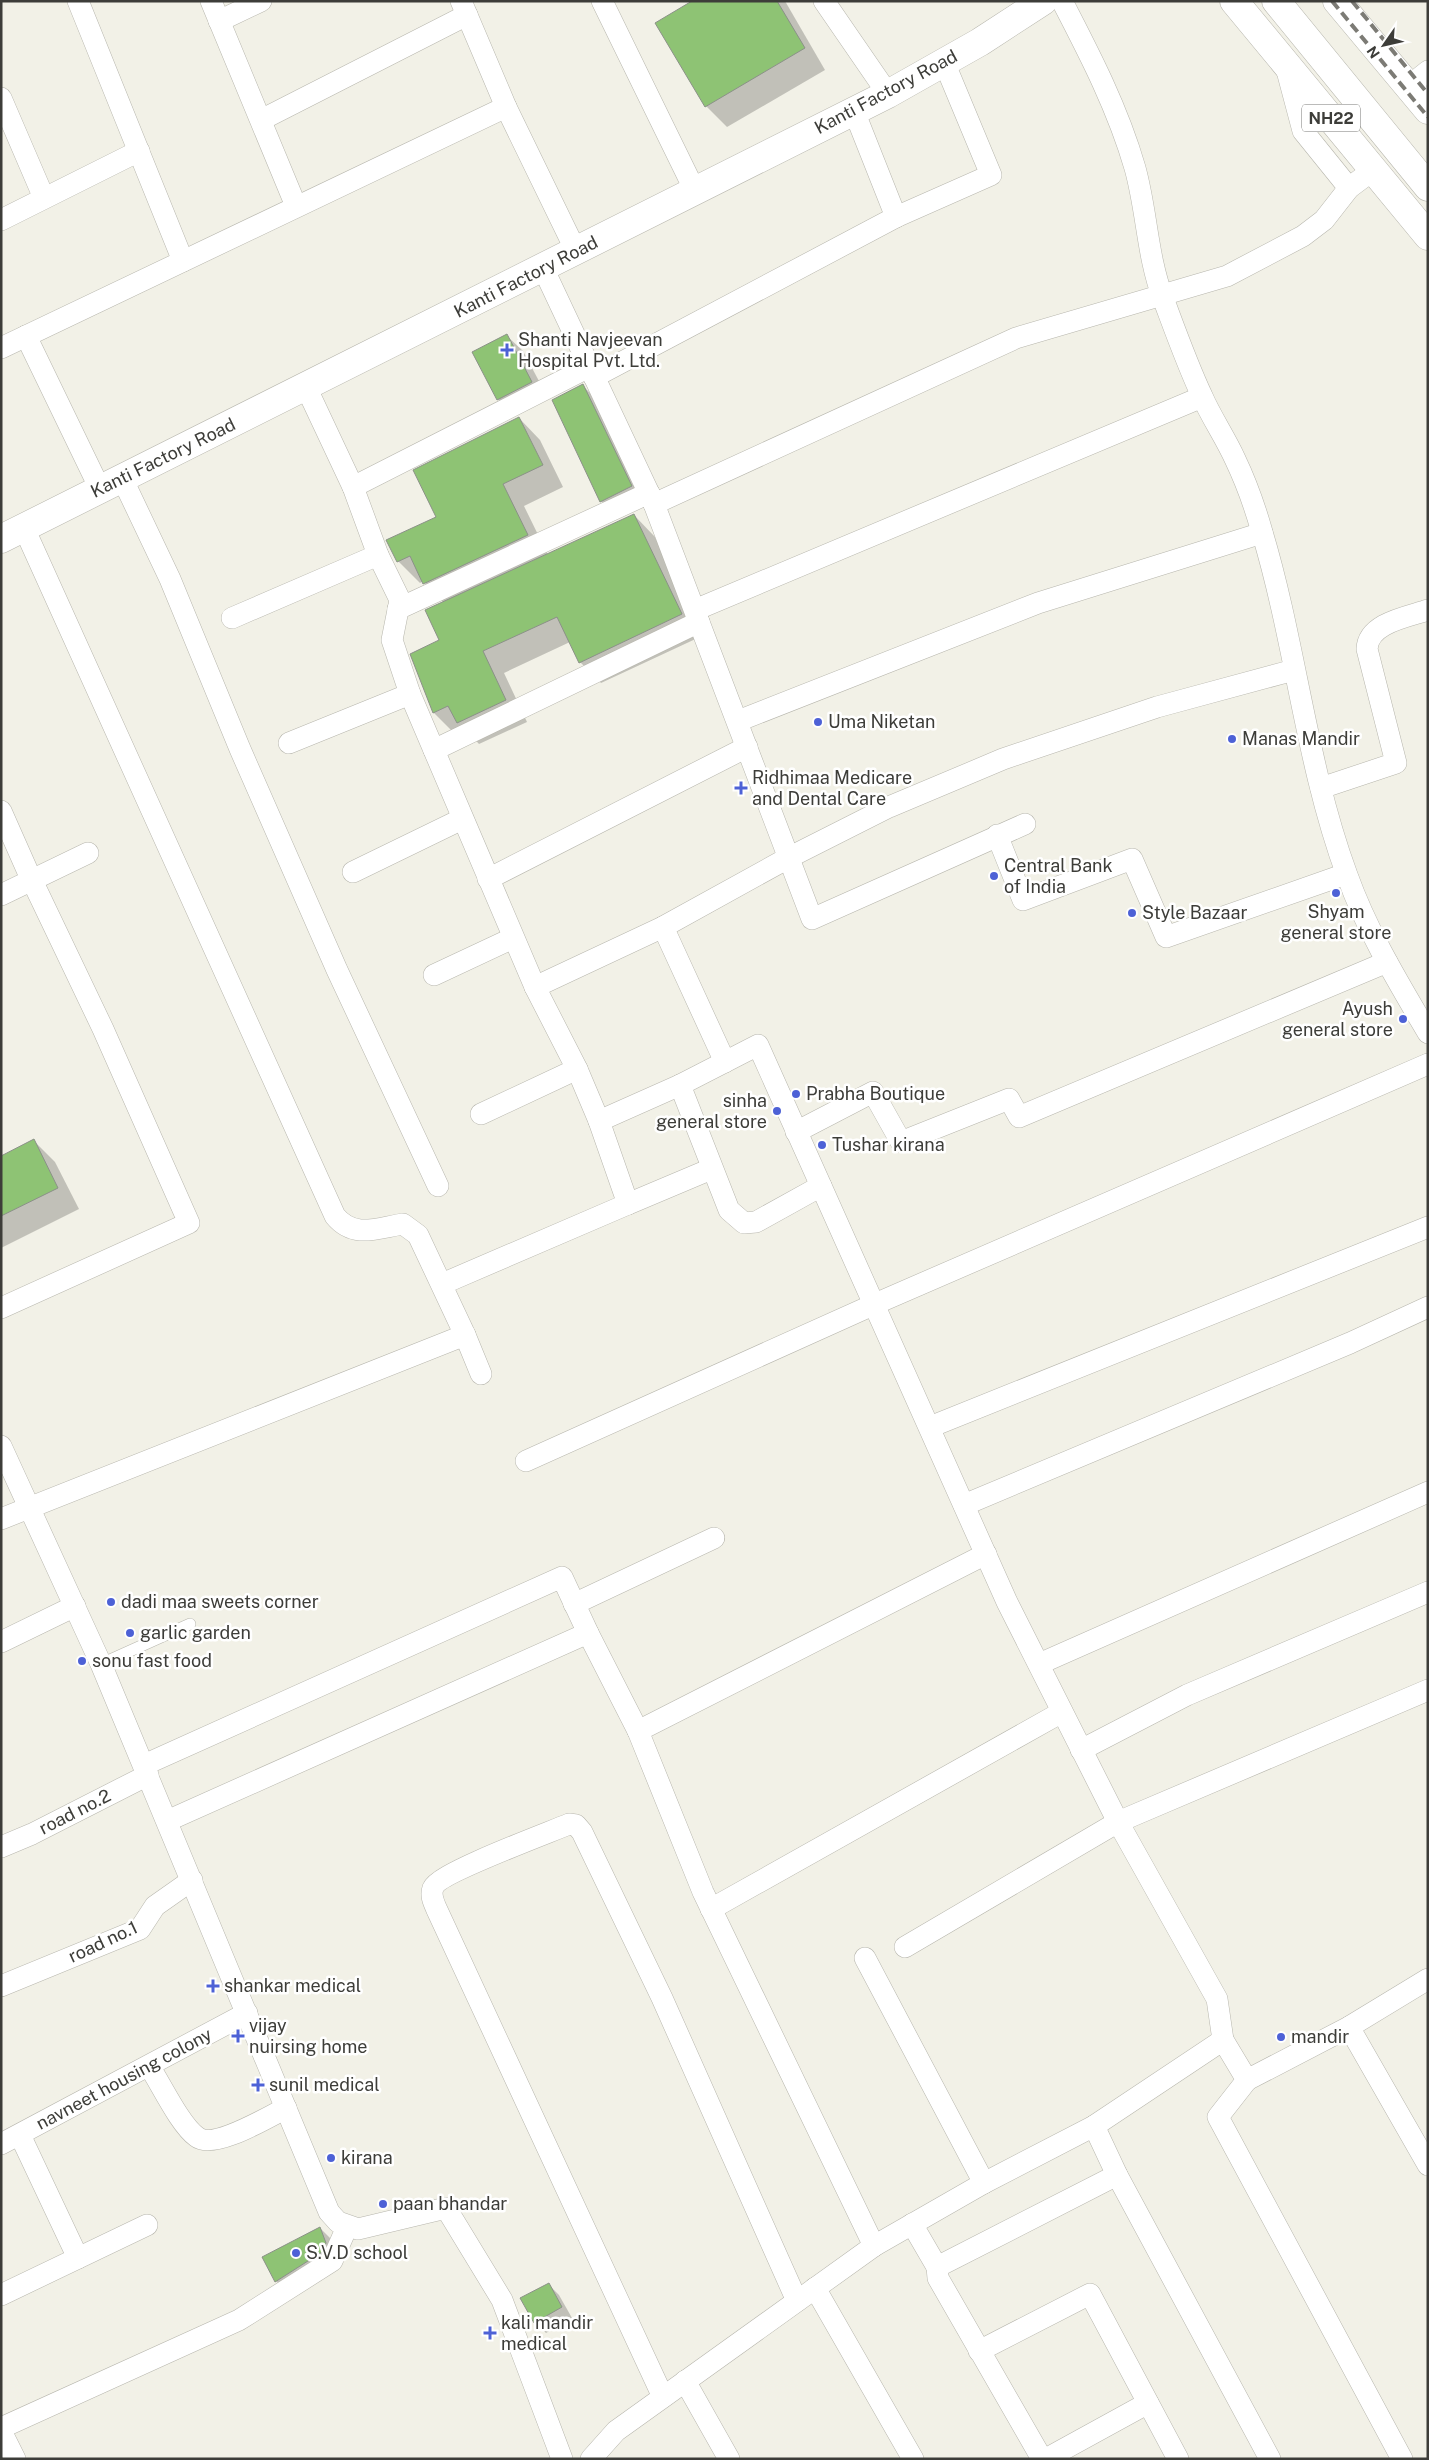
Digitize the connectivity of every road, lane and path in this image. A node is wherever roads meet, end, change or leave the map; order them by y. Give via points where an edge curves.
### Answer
1 (78, 1) edge
2 (261, 1) edge
3 (602, 1) edge
4 (824, 1) edge
5 (1043, 1) edge
6 (1062, 1) edge
7 (1234, 1) edge
8 (1276, 1) edge
9 (1337, 1) edge
10 (464, 8) edge
11 (215, 11) edge
12 (944, 62) junction
13 (1284, 62) junction
14 (1418, 79) edge
15 (888, 94) junction
16 (506, 107) junction
17 (1428, 110) edge
18 (4, 111) edge
19 (854, 111) junction
20 (261, 120) junction
21 (138, 151) junction
22 (1373, 170) junction
23 (1428, 187) edge
24 (1349, 188) junction
25 (695, 191) junction
26 (44, 198) junction
27 (296, 206) junction
28 (896, 217) junction
29 (1, 220) edge
30 (1428, 236) edge
31 (576, 251) junction
32 (183, 261) junction
33 (543, 268) junction
34 (1162, 296) junction
35 (26, 336) junction
36 (1, 348) edge
37 (592, 372) junction
38 (306, 387) junction
39 (1202, 397) junction
40 (111, 484) junction
41 (353, 487) junction
42 (651, 498) junction
43 (12, 533) edge
44 (1262, 533) junction
45 (378, 555) junction
46 (398, 609) junction
47 (1428, 610) edge
48 (697, 616) junction
49 (232, 618) dead end
50 (1294, 670) junction
51 (410, 694) junction
52 (738, 721) junction
53 (289, 744) dead end
54 (747, 747) junction
55 (434, 750) junction
56 (1321, 788) junction
57 (1, 810) edge
58 (462, 819) junction
59 (1025, 824) dead end
60 (997, 835) junction
61 (88, 853) dead end
62 (788, 858) junction
63 (353, 872) dead end
64 (1346, 874) junction
65 (488, 880) junction
66 (32, 881) junction
67 (1, 895) edge
68 (663, 928) junction
69 (513, 938) junction
70 (1387, 962) junction
71 (434, 975) dead end
72 (535, 987) junction
73 (1428, 1033) edge
74 (724, 1062) junction
75 (1428, 1064) edge
76 (577, 1069) junction
77 (680, 1085) junction
78 (481, 1114) dead end
79 (599, 1121) junction
80 (796, 1132) junction
81 (711, 1169) junction
82 (438, 1186) dead end
83 (821, 1186) junction
84 (628, 1204) junction
85 (1428, 1227) edge
86 (442, 1284) junction
87 (875, 1304) junction
88 (1428, 1307) edge
89 (1, 1308) edge
90 (466, 1335) junction
91 (481, 1374) dead end
92 (930, 1427) junction
93 (1, 1446) edge
94 (526, 1461) dead end
95 (1428, 1492) edge
96 (964, 1505) junction
97 (29, 1507) junction
98 (1, 1519) edge
99 (714, 1538) dead end
100 (986, 1554) junction
101 (1428, 1592) edge
102 (574, 1604) junction
103 (74, 1606) junction
104 (190, 1624) dead end
105 (588, 1633) junction
106 (1, 1642) edge
107 (101, 1664) junction
108 (1039, 1664) junction
109 (1428, 1690) edge
110 (1062, 1712) junction
111 (638, 1731) junction
112 (1082, 1750) junction
113 (146, 1770) junction
114 (167, 1821) junction
115 (1118, 1822) junction
116 (1, 1847) edge
117 (192, 1880) junction
118 (711, 1909) junction
119 (905, 1947) dead end
120 (866, 1958) dead end
121 (1428, 1979) edge
122 (1, 1986) edge
123 (247, 2013) junction
124 (1349, 2027) junction
125 (1223, 2040) junction
126 (150, 2066) junction
127 (1247, 2080) junction
128 (286, 2108) junction
129 (1094, 2126) junction
130 (20, 2135) junction
131 (1, 2144) edge
132 (1428, 2165) edge
133 (1117, 2175) junction
134 (984, 2183) junction
135 (147, 2224) dead end
136 (912, 2224) junction
137 (347, 2227) junction
138 (874, 2246) junction
139 (78, 2258) junction
140 (937, 2267) junction
141 (815, 2288) junction
142 (1, 2295) edge
143 (797, 2301) junction
144 (979, 2351) junction
145 (685, 2381) junction
146 (663, 2397) junction
147 (1148, 2403) junction
148 (1, 2430) edge
149 (15, 2459) edge
150 (562, 2459) edge
151 (591, 2459) edge
152 (729, 2459) edge
153 (913, 2459) edge
154 (1044, 2459) edge
155 (1178, 2459) edge
156 (1270, 2459) edge
157 (1402, 2459) edge

1 - 21 street
2 - 11 street
3 - 25 street
4 - 15 street
5 - 12 main road, Kanti Factory Road
6 - 34 street via 1097,67 1121,124 1136,170 1151,262
7 - 13 main road, NH22
8 - 23 main road, NH22
9 - 14 main road
10 - 16 street
10 - 20 street
11 - 20 street
12 - 15 main road, Kanti Factory Road
12 - 28 street via 991,174
13 - 22 main road, NH22
13 - 24 street via 1303,131
14 - 17 main road
15 - 19 main road, Kanti Factory Road
16 - 27 street
16 - 31 street
18 - 26 street
19 - 25 main road, Kanti Factory Road
19 - 28 street
20 - 27 street
21 - 26 street
21 - 32 street
22 - 24 street
22 - 30 main road, NH22
24 - 34 street via 1324,220 1302,236 1227,276
25 - 31 main road, Kanti Factory Road
26 - 29 street
27 - 32 street
28 - 37 street
31 - 33 main road, Kanti Factory Road
32 - 35 street
33 - 37 street
33 - 38 main road, Kanti Factory Road
34 - 39 street
34 - 42 street via 1016,338
35 - 36 street
35 - 40 street
37 - 41 street
37 - 42 street
38 - 40 main road, Kanti Factory Road
38 - 41 street
39 - 44 street via 1236,459
39 - 48 street
40 - 43 main road, Kanti Factory Road
40 - 82 street via 170,578 240,749 337,970
41 - 45 street
42 - 46 street
42 - 48 street
43 - 86 street via 335,1216 344,1227 360,1230 404,1224 418,1235
44 - 50 street
44 - 52 street via 1038,603
45 - 46 street via 400,600
45 - 49 street
46 - 51 street via 392,640
47 - 56 street via 1384,626 1367,639 1366,649 1396,764
48 - 52 street
48 - 55 street
50 - 56 street
50 - 62 street via 1157,707 1003,759 889,807
51 - 53 street
51 - 55 street
52 - 54 street
54 - 62 street
54 - 65 street
55 - 58 street
56 - 64 street
57 - 66 street
58 - 63 street
58 - 65 street
59 - 60 street
60 - 62 street via 812,919
60 - 64 street via 1023,900 1132,859 1166,937
61 - 66 street
62 - 68 street
64 - 70 street
65 - 69 street
66 - 67 street
66 - 89 street via 103,1029 189,1223
68 - 72 street
68 - 74 street
69 - 71 street
69 - 72 street
70 - 73 street
70 - 80 street via 1019,1117 1009,1099 901,1142 873,1092
72 - 76 street
74 - 77 street
74 - 80 street via 758,1045
75 - 87 street
76 - 78 street
76 - 79 street
77 - 79 street
77 - 81 street
79 - 84 street
80 - 83 street
81 - 83 street via 729,1210 744,1223 756,1222
81 - 84 street
83 - 87 street
84 - 86 street
85 - 92 street
86 - 90 street
87 - 92 street
87 - 94 street
88 - 96 street
90 - 91 street
90 - 97 street
92 - 96 street
93 - 97 street
95 - 108 street
96 - 100 street
97 - 98 street
97 - 103 street
99 - 102 street
100 - 108 street
100 - 111 street
101 - 112 street via 1187,1695
102 - 105 street
102 - 113 street, road no.2 via 562,1577
103 - 106 street
103 - 107 street
104 - 107 lane
105 - 111 street
105 - 114 street
107 - 113 street
108 - 110 street
109 - 115 street
110 - 112 street
110 - 118 street
111 - 118 street
112 - 115 street
113 - 114 street
113 - 116 street, road no.2 via 32,1834
114 - 117 street
115 - 119 street
115 - 125 street via 1217,1999
117 - 122 street, road no.1 via 156,1906 140,1929
117 - 123 street
118 - 138 street
120 - 134 street
121 - 124 street
123 - 126 street, navneet housing colony
123 - 128 street
124 - 127 street
124 - 132 street
125 - 127 street
125 - 129 street
126 - 128 street via 186,2126 198,2138 209,2141 223,2138
126 - 130 street, navneet housing colony
127 - 157 street via 1218,2117
128 - 137 street via 329,2212
129 - 133 street
129 - 134 street
130 - 131 street, navneet housing colony
130 - 139 street
133 - 140 street
133 - 156 street
134 - 136 street
135 - 139 street
136 - 138 street
136 - 140 street
137 - 148 street via 332,2261 239,2320
137 - 150 street via 358,2229 446,2208 502,2300
138 - 141 street
139 - 142 street
140 - 144 street via 938,2278
141 - 143 street
141 - 153 street
143 - 145 street
143 - 146 street via 662,1998 576,1825 569,1824 465,1867 433,1886 431,1895 437,1910
144 - 147 street via 1090,2294
144 - 154 street
145 - 146 street
145 - 152 street
146 - 151 street via 616,2430
147 - 154 street
147 - 155 street
148 - 149 street

